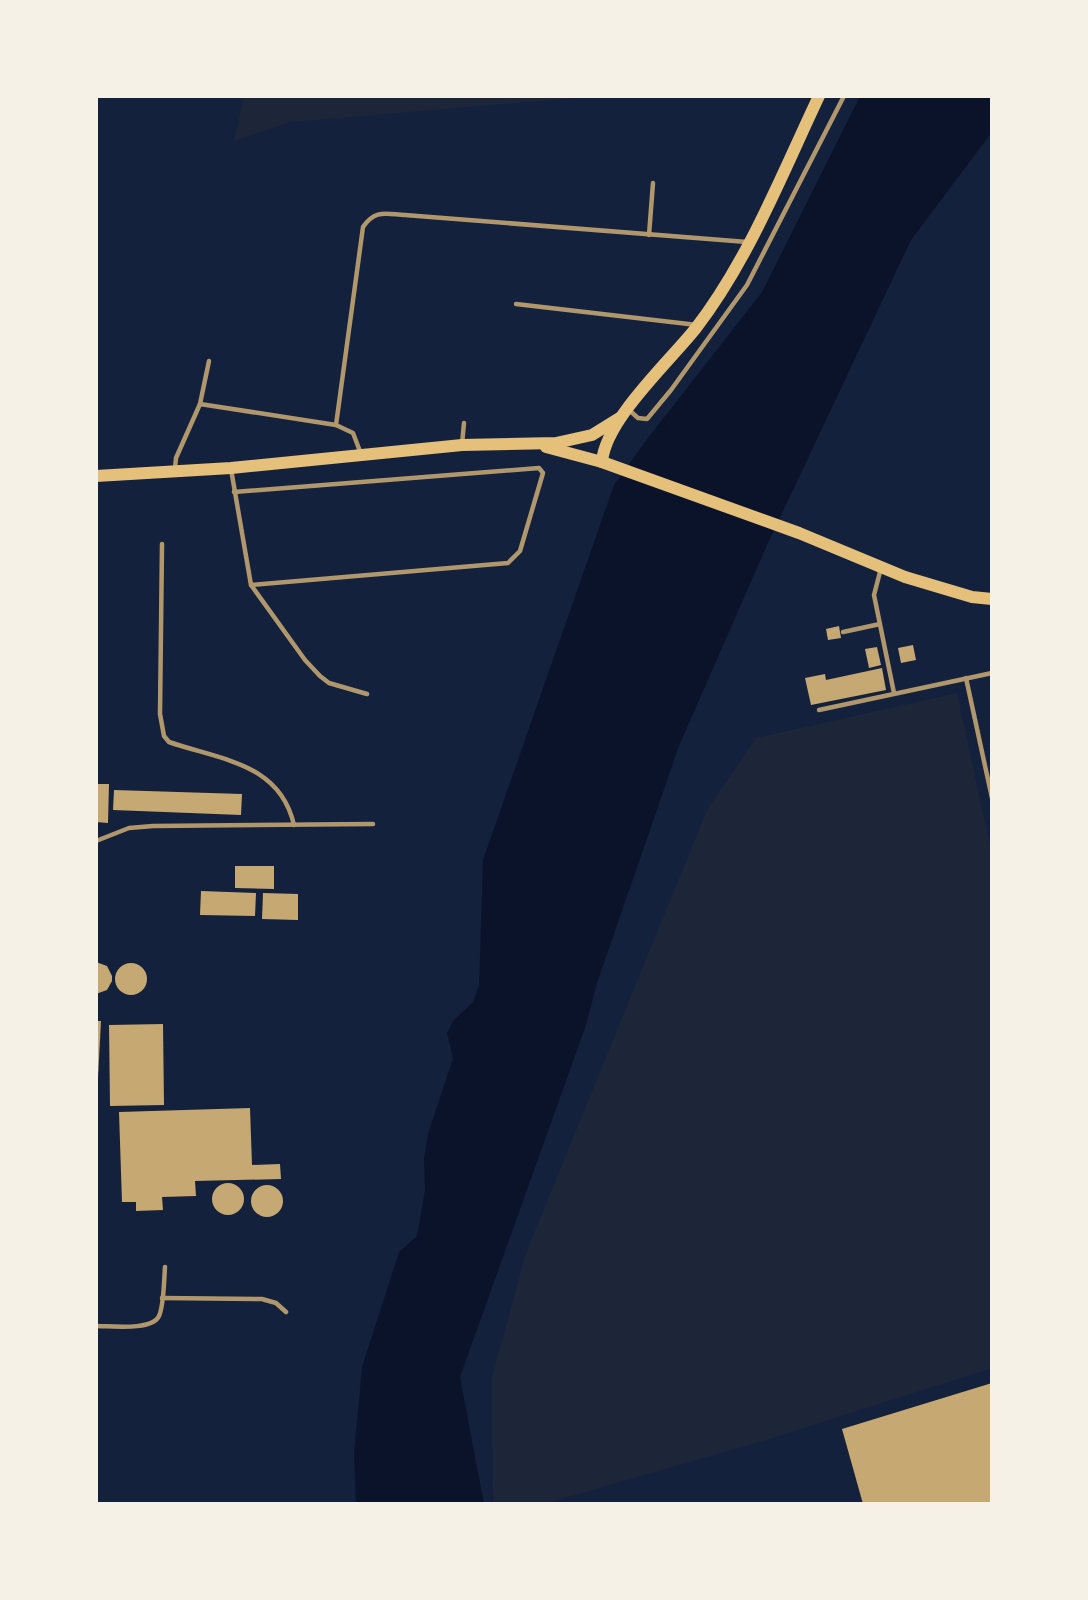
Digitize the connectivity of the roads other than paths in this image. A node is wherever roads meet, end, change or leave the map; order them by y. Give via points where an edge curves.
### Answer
1 (820, 96) edge
2 (844, 96) edge
3 (653, 183) dead end
4 (649, 235) junction
5 (749, 242) junction
6 (516, 304) dead end
7 (698, 326) junction
8 (209, 361) dead end
9 (200, 404) junction
10 (624, 413) junction
11 (464, 423) dead end
12 (336, 425) junction
13 (528, 443) junction
14 (462, 445) junction
15 (361, 454) junction
16 (606, 463) junction
17 (231, 468) junction
18 (175, 472) junction
19 (96, 476) edge
20 (234, 492) junction
21 (162, 544) dead end
22 (881, 567) junction
23 (251, 585) junction
24 (992, 599) edge
25 (880, 624) junction
26 (843, 632) dead end
27 (992, 673) edge
28 (966, 678) junction
29 (367, 694) dead end
30 (894, 694) junction
31 (819, 710) dead end
32 (992, 797) edge
33 (373, 824) dead end
34 (295, 825) junction
35 (96, 841) edge
36 (165, 1267) dead end
37 (162, 1298) junction
38 (286, 1312) dead end
39 (96, 1326) edge

1 - 5 main road
2 - 10 lane via 747,285 647,419
3 - 4 lane
4 - 5 lane
4 - 12 lane via 405,215 369,217 363,227
5 - 7 main road
6 - 7 lane
7 - 10 main road
8 - 9 lane
9 - 12 lane
9 - 18 lane via 176,458
10 - 13 main road via 584,438
10 - 16 main road via 605,445
11 - 14 lane
12 - 15 lane via 353,433
13 - 14 main road
13 - 16 main road
14 - 15 main road
15 - 17 main road
16 - 22 main road
17 - 18 main road
17 - 20 lane
18 - 19 main road
20 - 23 lane
20 - 23 lane via 539,468 543,473 520,551 508,563
21 - 34 lane via 160,714 164,736 169,742 265,777 284,796
22 - 24 main road via 972,597
22 - 25 lane via 874,595
23 - 29 lane via 320,676
25 - 26 lane
25 - 30 lane
27 - 28 lane
28 - 30 lane
28 - 32 lane
30 - 31 lane
33 - 34 lane
34 - 35 lane via 129,828
36 - 37 lane
37 - 38 lane via 262,1299
37 - 39 lane via 159,1317 151,1324

